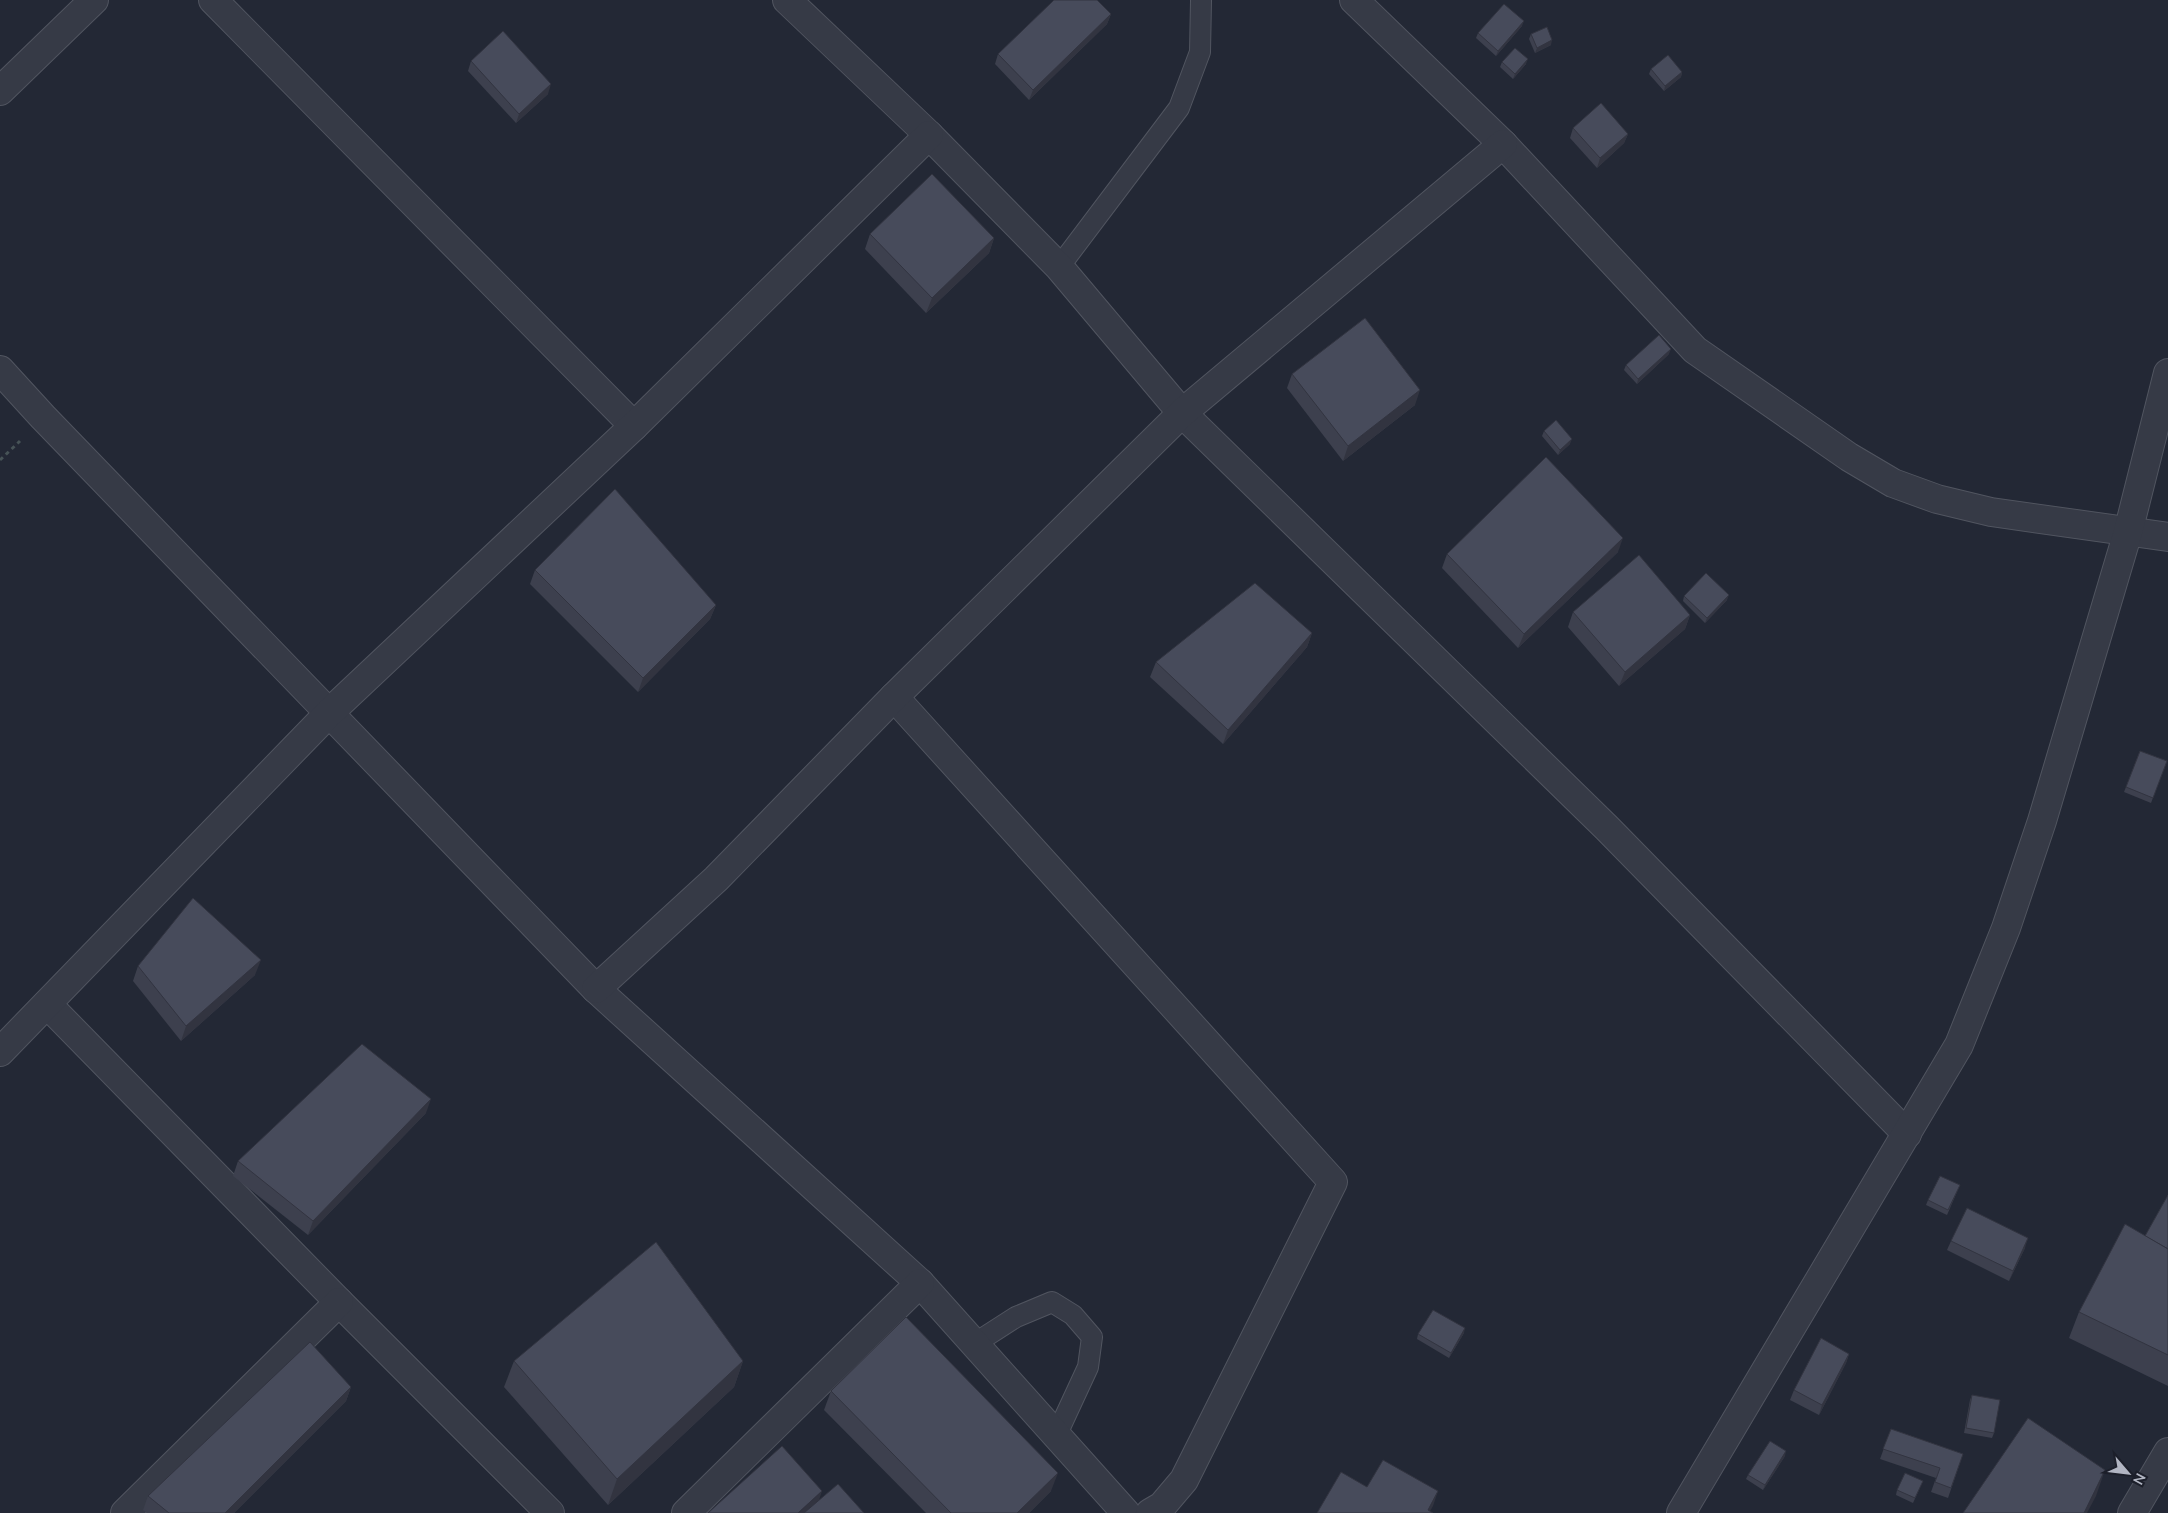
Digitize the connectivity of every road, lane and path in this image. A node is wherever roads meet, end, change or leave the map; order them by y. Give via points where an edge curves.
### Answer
1 (94, 0) edge
2 (213, 0) edge
3 (787, 0) edge
4 (1354, 0) edge
5 (1201, 1) dead end
6 (0, 91) edge
7 (929, 135) junction
8 (1503, 144) junction
9 (1059, 267) junction
10 (0, 370) edge
11 (2168, 373) edge
12 (1182, 413) junction
13 (634, 426) junction
14 (2128, 532) junction
15 (2168, 538) edge
16 (894, 697) junction
17 (330, 712) junction
18 (596, 989) junction
19 (48, 1004) junction
20 (0, 1052) edge
21 (1907, 1134) junction
22 (920, 1283) junction
23 (339, 1302) junction
24 (974, 1344) junction
25 (1056, 1436) junction
26 (2168, 1452) edge
27 (125, 1513) edge
28 (550, 1513) edge
29 (686, 1513) edge
30 (1126, 1513) edge
31 (1150, 1513) edge
32 (1681, 1513) edge
33 (2132, 1513) edge

1 - 6 street
2 - 13 street
3 - 7 street
4 - 8 street
5 - 9 lane via 1200,52 1179,108
7 - 9 street
7 - 13 street
8 - 12 street
8 - 14 street via 1695,350 1849,457 1893,483 1937,499 1991,512
9 - 12 street
10 - 17 street
11 - 14 street
12 - 16 street
12 - 21 street via 1606,828
13 - 17 street
14 - 15 street
14 - 21 street via 2042,821 2006,928 1959,1045
16 - 18 street via 716,879
16 - 31 street via 1333,1182 1184,1480 1162,1506
17 - 18 street
17 - 19 street
18 - 22 street
19 - 20 street
19 - 23 street
21 - 32 street
22 - 24 street
22 - 29 street
23 - 27 street
23 - 28 street
24 - 25 street
24 - 25 lane via 1016,1317 1052,1302 1073,1314 1092,1338 1088,1367
25 - 30 street
26 - 33 street

